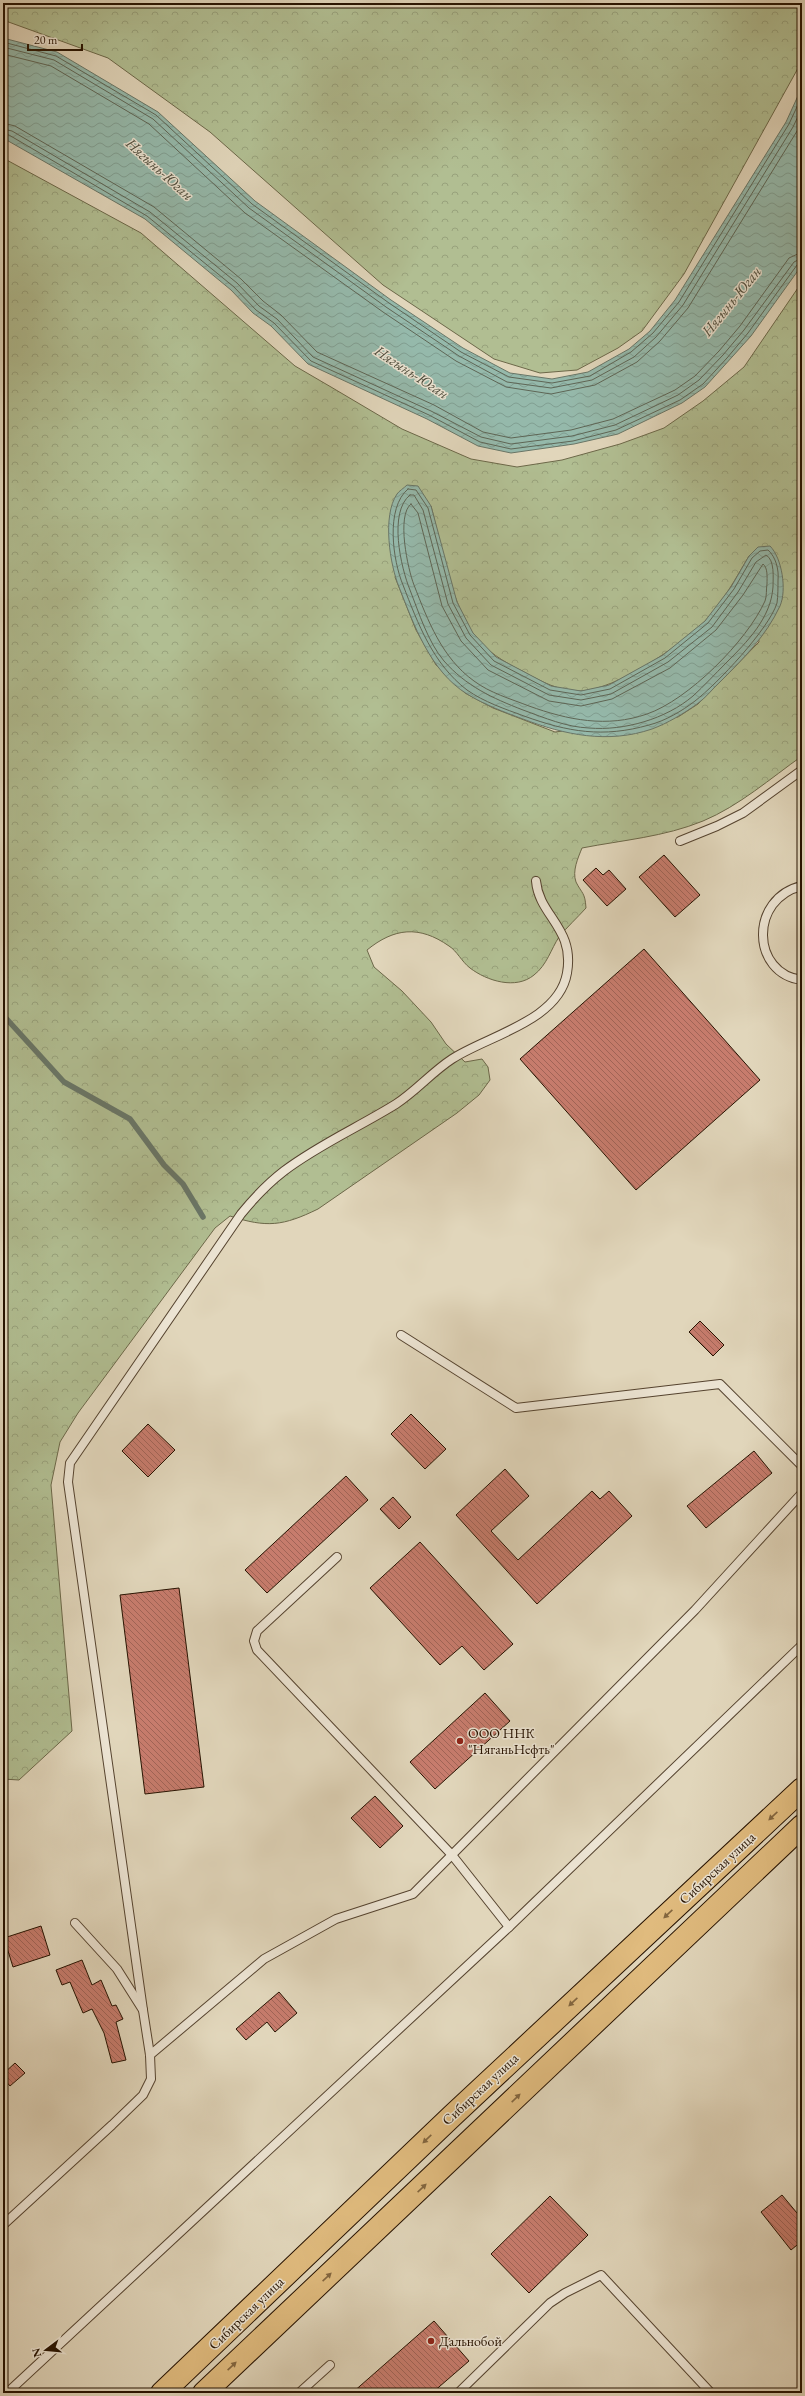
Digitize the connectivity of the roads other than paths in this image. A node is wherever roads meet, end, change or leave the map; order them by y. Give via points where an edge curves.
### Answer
1 (802, 770) edge
2 (680, 840) dead end
3 (536, 881) dead end
4 (802, 886) edge
5 (802, 980) edge
6 (402, 1336) dead end
7 (802, 1466) edge
8 (802, 1493) edge
9 (337, 1557) dead end
10 (802, 1645) edge
11 (802, 1789) edge
12 (802, 1826) edge
13 (452, 1855) junction
14 (75, 1923) dead end
15 (509, 1927) junction
16 (143, 2010) junction
17 (150, 2055) junction
18 (452, 2116) junction
19 (472, 2140) junction
20 (3, 2225) edge
21 (330, 2365) dead end
22 (461, 2392) edge
23 (7, 2393) edge
24 (162, 2393) edge
25 (204, 2393) edge
26 (299, 2393) edge
27 (711, 2393) edge

1 - 2 lane via 743,813
3 - 16 lane via 541,898 566,941 568,953 564,985 553,1001 513,1029 452,1059 397,1104 285,1170 262,1189 240,1214 70,1463 68,1482
4 - 5 lane via 791,889 777,898 767,911 762,928 770,960 782,972
6 - 7 lane via 516,1408 720,1384
8 - 13 lane via 695,1610
9 - 13 lane via 257,1631 254,1641 257,1650
10 - 15 lane
11 -> 18 main road, Сибирская улица
19 -> 12 main road, Сибирская улица
13 - 15 lane
13 - 17 lane via 413,1894 336,1919 264,1959
14 - 16 lane via 117,1969
15 - 23 lane
16 - 17 lane
17 - 20 lane via 151,2079 143,2095
18 - 19 main road
18 -> 24 main road, Сибирская улица
25 -> 19 main road, Сибирская улица
21 - 26 lane
22 - 27 lane via 550,2303 601,2275

